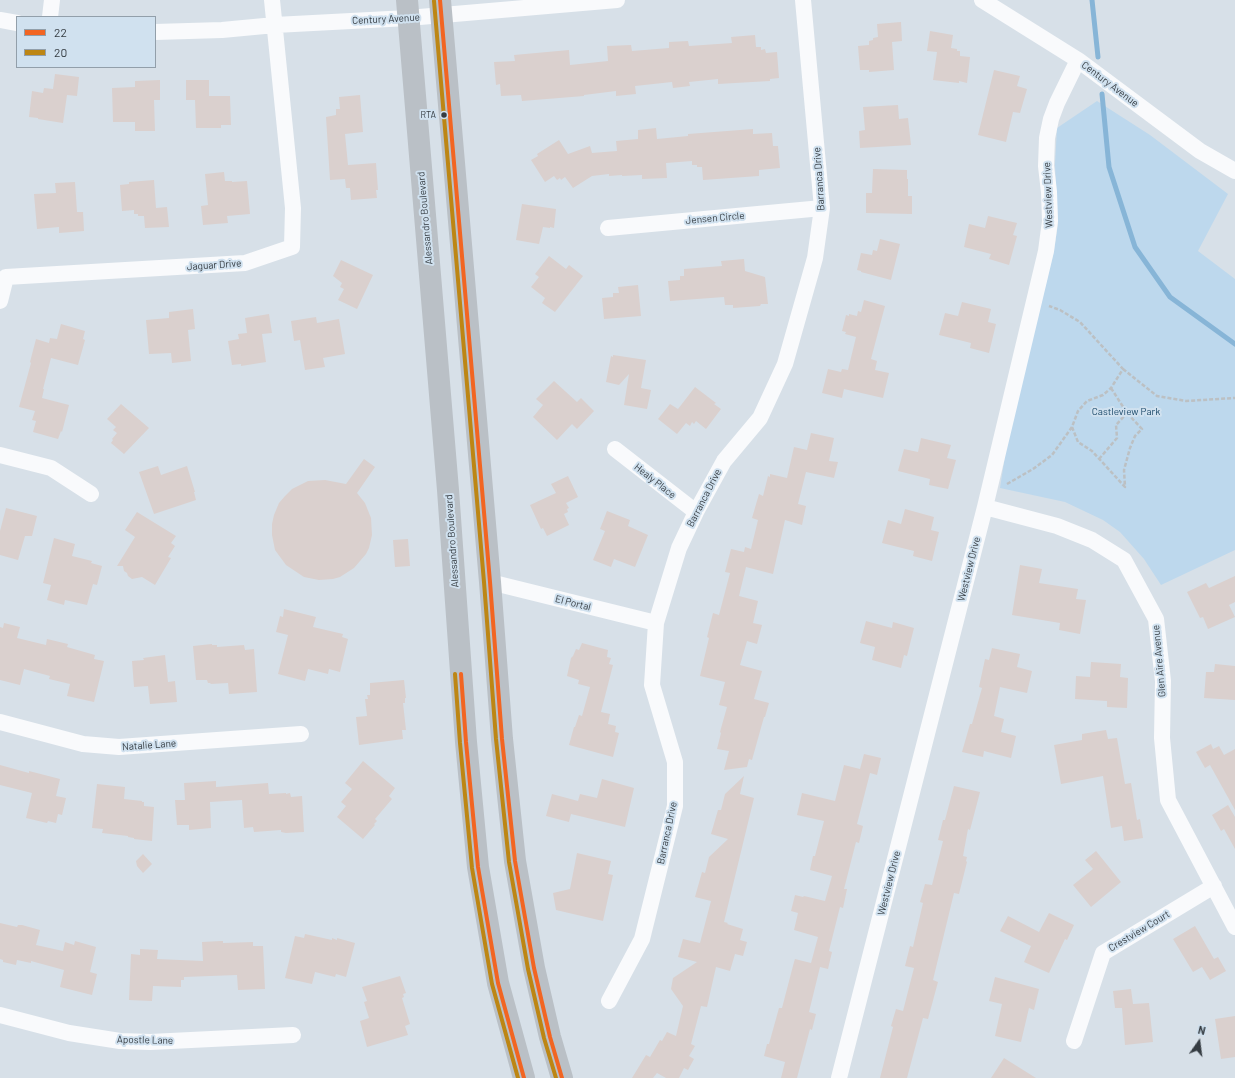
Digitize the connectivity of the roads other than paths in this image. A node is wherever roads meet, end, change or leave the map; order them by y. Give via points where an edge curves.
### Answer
1 (52, 0) edge
2 (272, 0) edge
3 (617, 0) edge
4 (803, 0) edge
5 (982, 0) edge
6 (580, 2) edge
7 (440, 8) edge
8 (407, 9) edge
9 (50, 16) edge
10 (0, 20) edge
11 (16, 23) edge
12 (275, 25) junction
13 (156, 32) edge
14 (1078, 60) junction
15 (1235, 171) edge
16 (822, 208) junction
17 (608, 228) dead end
18 (0, 301) edge
19 (615, 449) dead end
20 (0, 455) edge
21 (91, 494) dead end
22 (985, 507) junction
23 (696, 512) junction
24 (490, 582) junction
25 (656, 623) junction
26 (0, 722) edge
27 (301, 734) dead end
28 (1214, 886) junction
29 (1235, 927) edge
30 (609, 1001) dead end
31 (0, 1015) edge
32 (293, 1035) dead end
33 (1074, 1041) dead end
34 (524, 1078) edge
35 (562, 1078) edge
36 (839, 1078) edge

1 - 9 street
2 - 12 street, Jaguar Drive
3 - 6 street, Century Avenue
4 - 16 street, Barranca Drive
5 - 14 street, Century Avenue
6 - 7 street, Century Avenue
7 - 8 street, Century Avenue
7 - 24 main road
8 - 12 street, Century Avenue
8 - 34 main road, Alessandro Boulevard via 478,867 498,983
10 - 11 street
12 - 13 street, Century Avenue
12 - 18 street, Jaguar Drive via 293,208 292,247 245,263 6,277
14 - 15 street, Century Avenue via 1200,151
14 - 22 street, Westview Drive via 1057,103 1047,138 1046,166 1050,221 1046,251
16 - 17 street, Jensen Circle
16 - 23 street, Barranca Drive via 815,258 785,364 760,418 724,460
19 - 23 street, Healy Place
20 - 21 street via 51,468
22 - 28 street, Glen Aire Avenue via 1057,526 1092,540 1124,560 1156,619 1163,681 1162,738 1168,800
22 - 36 street, Westview Drive
23 - 25 street, Barranca Drive via 679,548
24 - 25 street, El Portal
24 - 35 main road via 502,739 515,861 534,968
25 - 30 street, Barranca Drive via 652,685 675,762 675,806 642,939
26 - 27 street, Natalie Lane via 83,744 119,747
28 - 29 street, Glen Aire Avenue
28 - 33 street, Crestview Court via 1103,953
31 - 32 street, Apostle Lane via 69,1033 120,1041 150,1042

